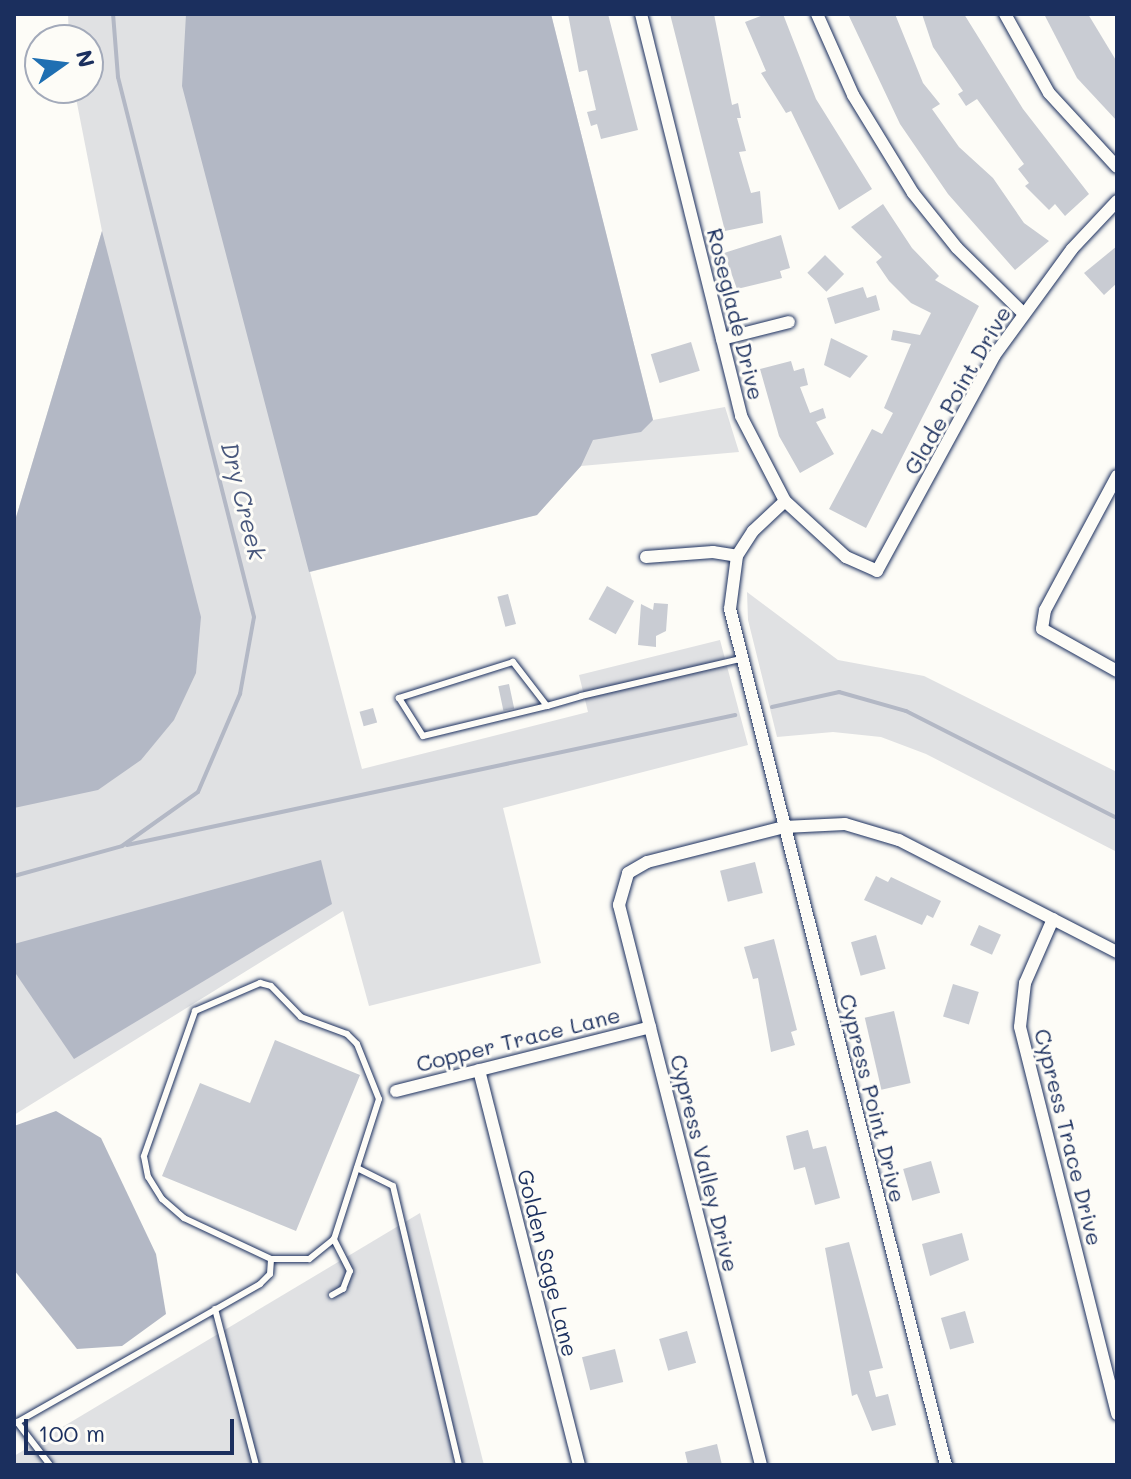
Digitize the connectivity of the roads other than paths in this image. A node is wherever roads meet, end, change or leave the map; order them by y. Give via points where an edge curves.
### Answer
1 (641, 14) edge
2 (817, 14) edge
3 (1005, 14) edge
4 (1117, 167) edge
5 (1117, 201) edge
6 (1023, 313) junction
7 (789, 322) dead end
8 (722, 339) junction
9 (1117, 476) edge
10 (785, 501) junction
11 (737, 556) junction
12 (646, 557) dead end
13 (877, 571) joint
14 (740, 659) junction
15 (1117, 671) edge
16 (547, 706) junction
17 (784, 827) junction
18 (1053, 919) junction
19 (1117, 952) edge
20 (650, 1027) junction
21 (479, 1070) junction
22 (396, 1091) dead end
23 (357, 1168) junction
24 (334, 1239) junction
25 (271, 1259) junction
26 (332, 1295) dead end
27 (215, 1309) junction
28 (1117, 1414) edge
29 (16, 1423) edge
30 (50, 1465) edge
31 (256, 1465) edge
32 (459, 1465) edge
33 (579, 1465) edge
34 (761, 1465) edge
35 (946, 1465) edge

1 - 8 street, Roseglade Drive
2 - 6 street via 853,95 913,193 957,248
3 - 4 street via 1049,93
5 - 6 street, Glade Point Drive
6 - 13 street, Glade Point Drive
7 - 8 street
8 - 10 street, Roseglade Drive via 741,416
9 - 15 street via 1053,593 1042,629
10 - 11 street via 753,531
10 - 13 street, Roseglade Drive via 836,550
11 - 12 street via 713,552
11 - 14 street via 730,609
14 - 16 lane
14 - 17 street, Cypress Point Drive
16 - 16 lane via 513,662 399,698 423,736
17 - 18 street via 828,823 873,830
17 - 20 street, Cypress Valley Drive via 647,862 628,873 619,905
17 - 35 street, Cypress Point Drive
18 - 19 street
18 - 28 street, Cypress Trace Drive via 1025,983 1020,1027
20 - 21 street, Copper Trace Lane
20 - 34 street, Cypress Valley Drive
21 - 22 street, Copper Trace Lane
21 - 33 street, Golden Sage Lane
23 - 24 lane
23 - 25 lane via 379,1099 357,1044 347,1034 301,1017 271,986 260,983 195,1011 147,1138 148,1177 184,1218
23 - 32 lane via 393,1186
24 - 25 lane via 309,1259
24 - 26 lane via 350,1271 343,1289
25 - 27 lane via 270,1274 260,1284
27 - 29 lane
27 - 31 lane
29 - 30 lane

